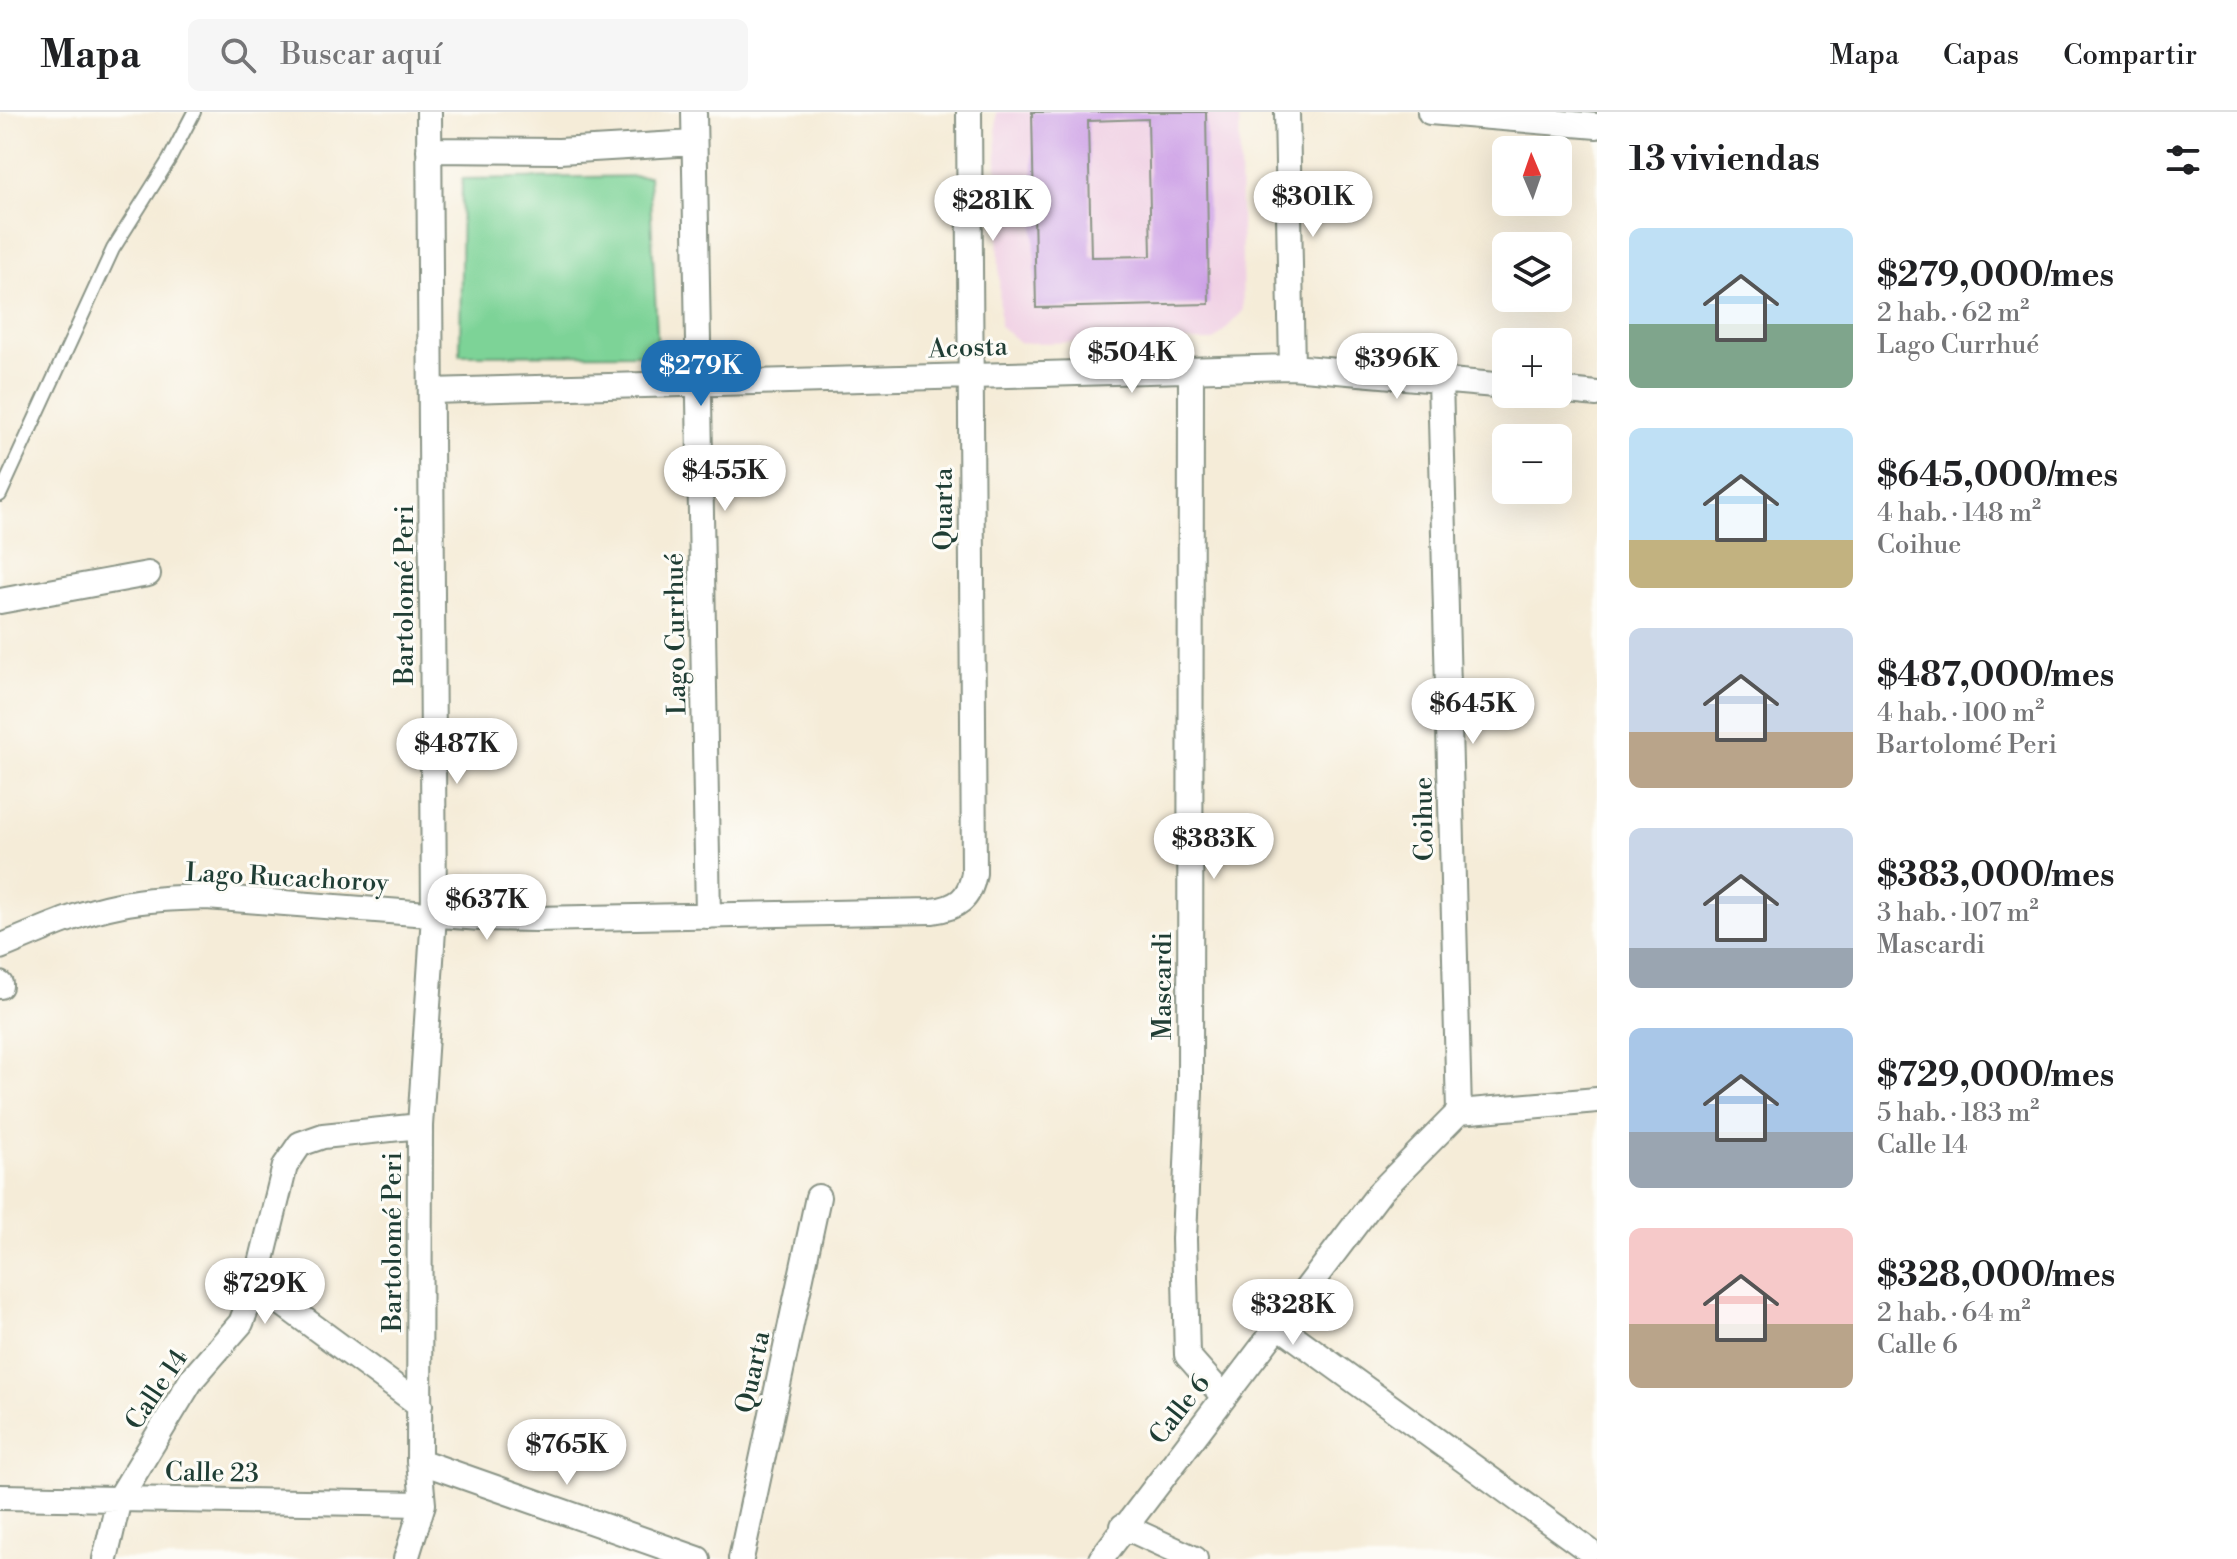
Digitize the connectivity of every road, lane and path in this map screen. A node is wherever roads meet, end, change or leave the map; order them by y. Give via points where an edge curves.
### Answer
1 (194, 112) edge
2 (429, 112) edge
3 (694, 112) edge
4 (969, 112) edge
5 (1287, 112) edge
6 (1430, 112) edge
7 (1597, 126) edge
8 (694, 143) junction
9 (429, 150) junction
10 (1292, 367) junction
11 (1191, 370) junction
12 (970, 374) junction
13 (1440, 380) junction
14 (698, 384) junction
15 (1492, 385) edge
16 (431, 391) junction
17 (1572, 391) edge
18 (1597, 394) edge
19 (0, 495) edge
20 (148, 574) dead end
21 (0, 601) edge
22 (961, 903) joint
23 (434, 915) junction
24 (708, 916) junction
25 (0, 947) edge
26 (1597, 1100) edge
27 (1459, 1112) junction
28 (420, 1126) junction
29 (818, 1197) dead end
30 (256, 1284) junction
31 (1279, 1326) junction
32 (1224, 1397) junction
33 (420, 1405) junction
34 (419, 1461) junction
35 (0, 1497) edge
36 (119, 1499) junction
37 (423, 1504) junction
38 (1123, 1526) junction
39 (1587, 1551) edge
40 (105, 1559) edge
41 (406, 1559) edge
42 (698, 1559) edge
43 (741, 1559) edge
44 (1101, 1559) edge
45 (1195, 1559) edge

1 - 19 lane via 113,249
2 - 9 street, Bartolomé Peri
3 - 8 street, Lago Currhué
4 - 12 street, Quarta
5 - 10 street
6 - 7 street
8 - 9 street via 559,151
8 - 14 street, Lago Currhué
9 - 16 street, Bartolomé Peri
10 - 11 street, Acosta
10 - 13 street, Acosta
11 - 12 street, Acosta
11 - 32 street, Mascardi via 1187,1355
12 - 14 street, Acosta
12 - 22 street, Quarta via 974,873
13 - 15 street, Acosta
13 - 27 street, Coihue
14 - 16 street, Acosta
14 - 24 street, Lago Currhué
16 - 23 street, Bartolomé Peri
17 - 18 street
20 - 21 street
22 - 24 street, Lago Rucachoroy via 932,911
23 - 24 street, Lago Rucachoroy
23 - 25 street, Lago Rucachoroy via 206,897 162,899 76,916
23 - 28 street, Bartolomé Peri
26 - 27 street
27 - 31 street, Calle 6 via 1381,1191
28 - 30 street, Calle 14 via 323,1136 300,1144 285,1166
28 - 33 street, Bartolomé Peri
29 - 43 street, Quarta
30 - 33 street
30 - 36 street, Calle 14 via 241,1323 192,1379
31 - 32 street, Calle 6
31 - 39 street
32 - 38 street, Calle 6
33 - 34 street, Bartolomé Peri
34 - 37 street, Bartolomé Peri
34 - 42 street
35 - 36 street, Calle 23
36 - 37 street, Calle 23
36 - 40 street, Calle 14
37 - 41 street
38 - 44 street, Calle 6
38 - 45 street

